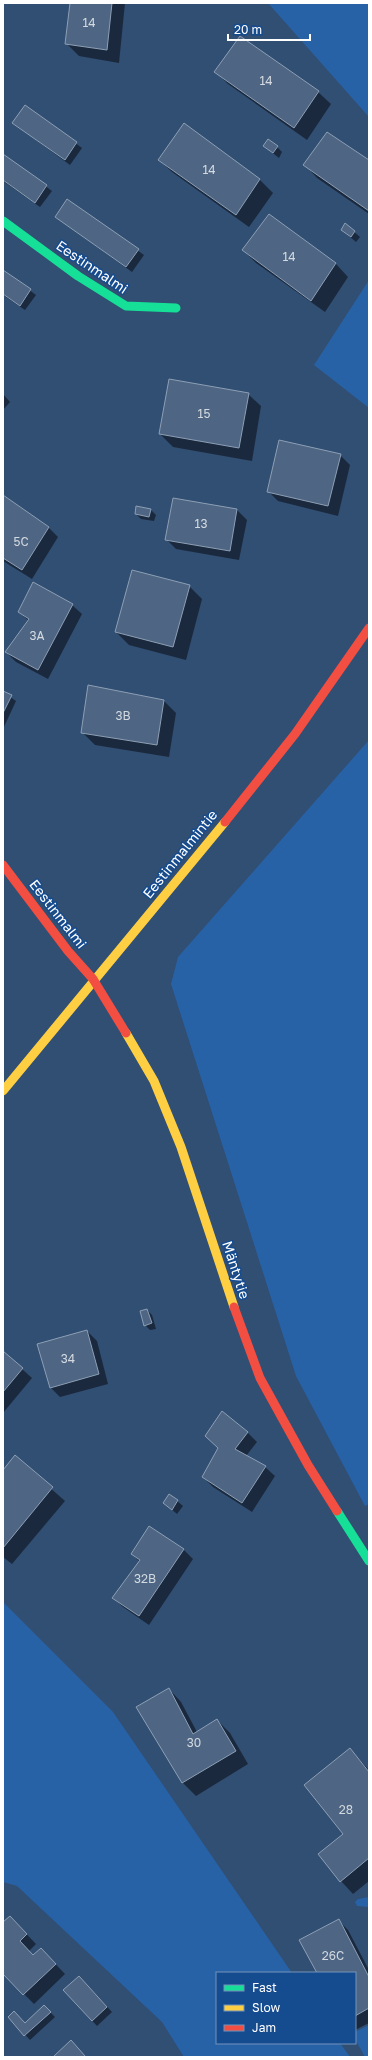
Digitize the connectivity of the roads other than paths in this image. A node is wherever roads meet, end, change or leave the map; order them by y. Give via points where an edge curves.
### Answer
1 (3, 221) edge
2 (176, 308) dead end
3 (369, 628) edge
4 (3, 865) edge
5 (93, 979) junction
6 (3, 1091) edge
7 (369, 1561) edge

1 - 2 street, Eestinmalmi via 78,276 126,306
3 - 5 street, Eestinmalmintie via 285,748
4 - 5 street, Eestinmalmi via 68,951
5 - 6 street, Eestinmalmintie
5 - 7 street, Mäntytie via 137,1051 168,1112 260,1378 308,1465

